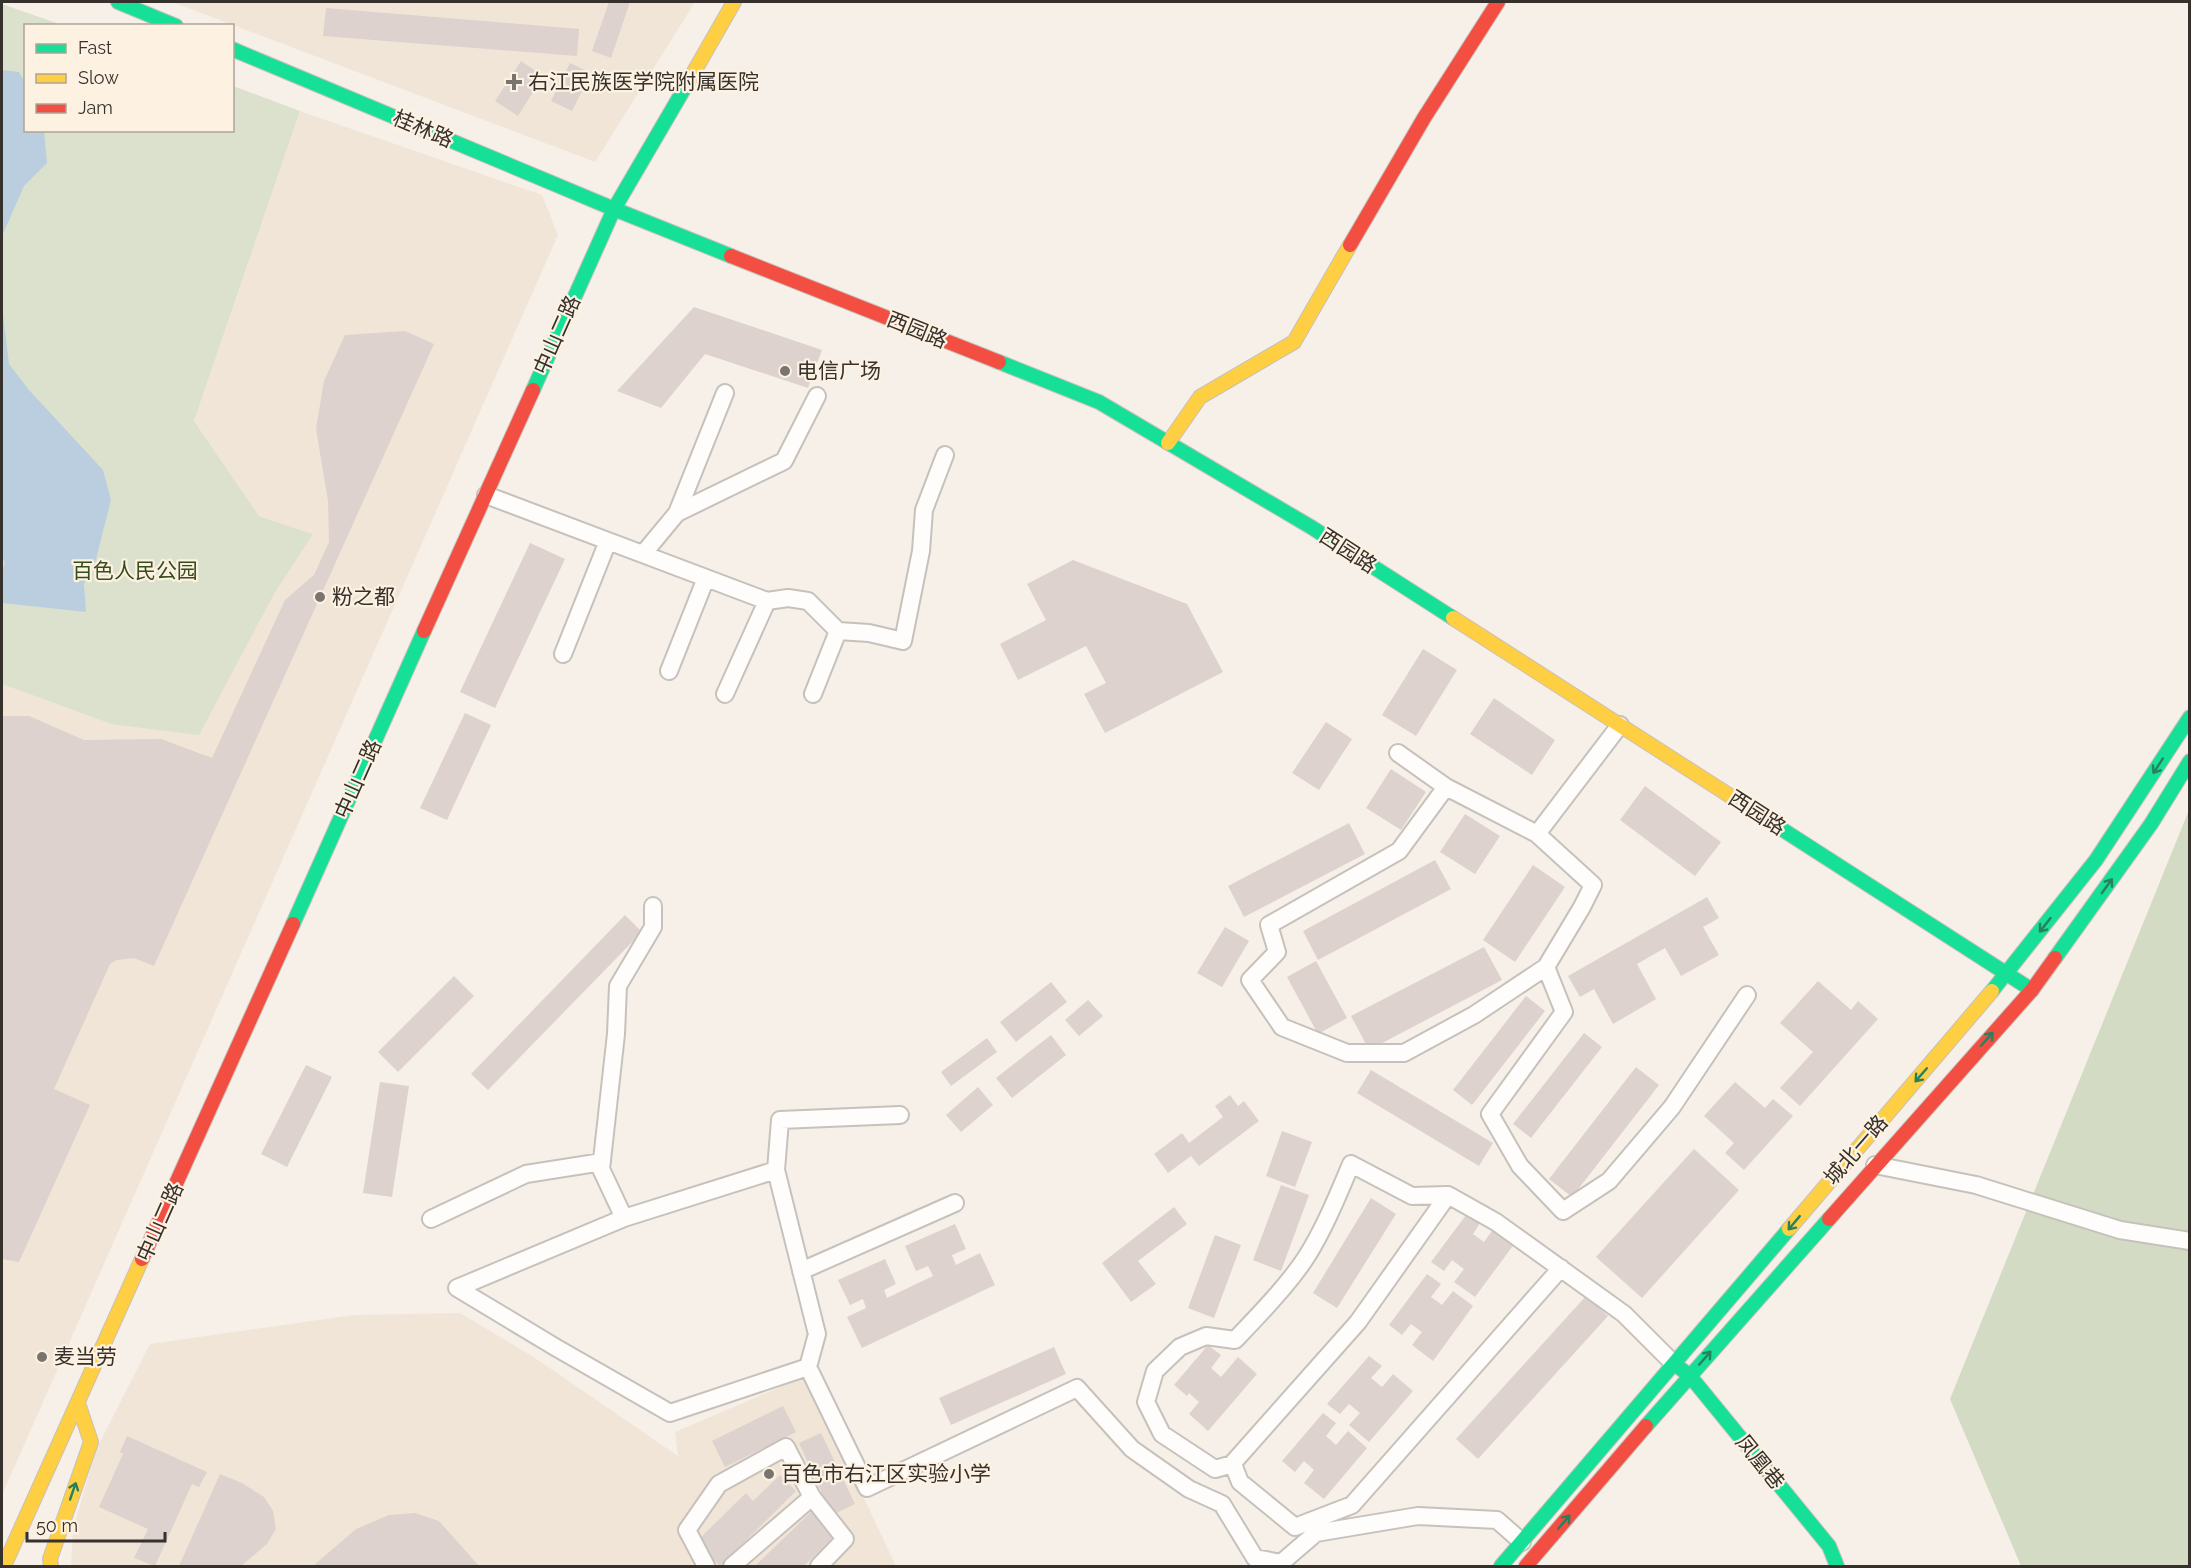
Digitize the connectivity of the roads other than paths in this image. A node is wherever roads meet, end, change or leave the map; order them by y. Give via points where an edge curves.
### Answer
1 (118, 2) edge
2 (734, 2) edge
3 (1498, 2) edge
4 (171, 24) edge
5 (234, 50) edge
6 (614, 208) junction
7 (725, 393) dead end
8 (817, 396) dead end
9 (1168, 443) junction
10 (945, 455) dead end
11 (486, 495) junction
12 (677, 513) junction
13 (608, 541) junction
14 (643, 554) junction
15 (706, 578) junction
16 (767, 601) junction
17 (838, 631) junction
18 (563, 654) dead end
19 (669, 670) dead end
20 (813, 693) dead end
21 (725, 694) dead end
22 (2190, 717) edge
23 (1620, 725) junction
24 (1398, 753) dead end
25 (2190, 761) edge
26 (1446, 787) junction
27 (1537, 834) junction
28 (653, 906) dead end
29 (1546, 967) junction
30 (2007, 974) junction
31 (2032, 990) junction
32 (1747, 995) dead end
33 (900, 1115) dead end
34 (602, 1162) junction
35 (1875, 1165) junction
36 (776, 1170) junction
37 (1448, 1195) junction
38 (955, 1203) dead end
39 (624, 1218) junction
40 (431, 1220) dead end
41 (2190, 1241) edge
42 (1561, 1268) junction
43 (801, 1271) junction
44 (1674, 1364) junction
45 (808, 1367) junction
46 (1690, 1376) junction
47 (78, 1403) junction
48 (1232, 1464) junction
49 (812, 1497) junction
50 (1522, 1542) junction
51 (4, 1566) edge
52 (51, 1566) edge
53 (706, 1566) edge
54 (732, 1566) edge
55 (819, 1566) edge
56 (1501, 1566) edge
57 (1526, 1566) edge
58 (1837, 1566) edge

1 - 4 main road
2 - 6 main road, 中山二路
3 - 9 main road via 1424,118 1294,342 1200,398
5 - 6 main road, 桂林路
6 - 9 main road, 西园路 via 1099,402
6 - 11 main road, 中山二路
7 - 12 street
8 - 12 street via 784,461
9 - 23 main road, 西园路 via 1311,527
10 - 17 street via 924,510 921,551 903,641
11 - 13 street
11 - 47 main road, 中山二路
12 - 14 street
13 - 14 street
13 - 18 street
14 - 15 street
15 - 16 street
15 - 19 street
16 - 17 street via 808,601
16 - 21 street
17 - 20 street
22 -> 30 main road, 城北一路 via 2096,860
23 - 27 street
23 - 30 main road, 西园路
24 - 26 street
31 -> 25 main road, 城北一路 via 2151,824
26 - 27 street
26 - 29 street via 1398,851 1269,925 1277,952 1250,980 1282,1027 1347,1053 1404,1053 1474,1015
27 - 29 street via 1593,885
28 - 34 street via 653,927 618,986
29 - 32 street via 1564,1012 1490,1114 1520,1166 1563,1211 1609,1181 1671,1107
30 - 31 main road, 西园路
30 -> 44 main road, 城北一路
35 -> 31 main road, 城北一路
33 - 36 street via 780,1120
34 - 39 street via 601,1169
34 - 40 street via 525,1174
35 - 41 street via 1976,1185 2120,1230
46 -> 35 main road, 城北一路
36 - 39 street
36 - 43 street
37 - 42 street via 1496,1222
37 - 48 street via 1358,1322
37 - 48 street via 1412,1196 1351,1164 1306,1257 1260,1314 1235,1340 1206,1336 1180,1347 1155,1371 1146,1402 1162,1434 1215,1469
38 - 43 street
39 - 45 street via 457,1288 670,1413
42 - 44 street via 1624,1314
42 - 48 street via 1352,1505 1295,1527 1240,1482
43 - 45 street via 816,1334
44 - 46 main road, 凤凰巷
44 - 50 main road, 城北一路
45 - 50 street via 867,1488 1077,1388 1132,1449 1189,1489 1222,1504 1255,1558 1281,1563 1316,1533 1418,1516 1497,1520
57 -> 46 main road, 城北一路
46 - 58 main road, 凤凰巷 via 1829,1546
47 - 51 main road, 中山二路
52 -> 47 main road via 50,1559 91,1442
49 - 53 street via 786,1447 719,1485 687,1530
49 - 54 street
49 - 55 street via 845,1539
50 - 56 main road, 城北一路

